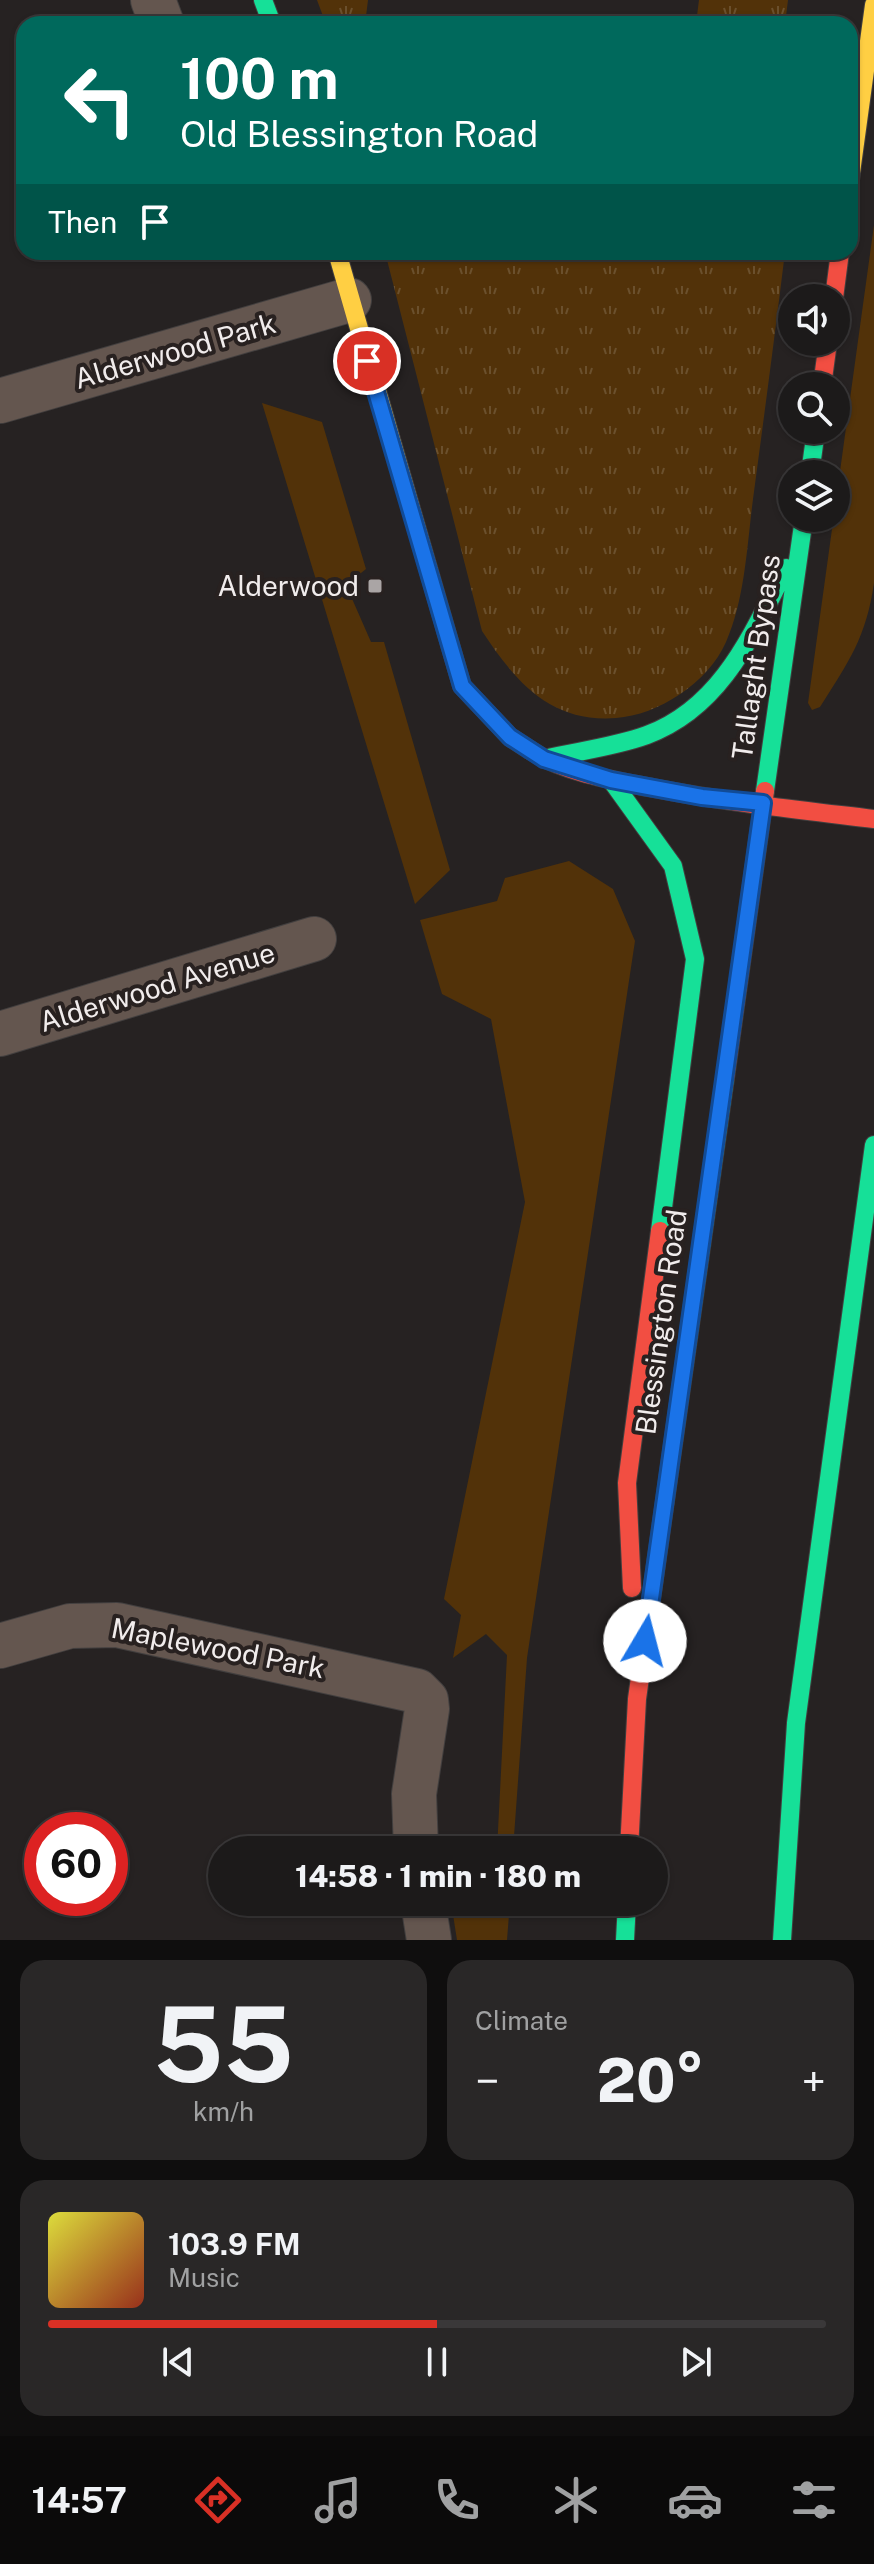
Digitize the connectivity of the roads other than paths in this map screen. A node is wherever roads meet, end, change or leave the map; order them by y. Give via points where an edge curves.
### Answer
1 (874, 5) edge
2 (858, 122) edge
3 (339, 260) edge
4 (839, 260) edge
5 (836, 284) edge
6 (349, 300) junction
7 (0, 401) edge
8 (802, 532) edge
9 (800, 542) junction
10 (544, 759) junction
11 (611, 780) junction
12 (763, 803) junction
13 (874, 819) edge
14 (314, 939) dead end
15 (0, 1034) edge
16 (874, 1145) edge
17 (0, 1646) edge
18 (637, 1699) junction
19 (416, 1836) edge
20 (630, 1836) edge
21 (425, 1916) edge
22 (626, 1916) edge
23 (429, 1940) edge
24 (625, 1940) edge
25 (782, 1940) edge

1 - 2 main road
3 - 6 main road
4 - 5 main road
6 - 7 street, Alderwood Park
6 - 10 main road via 462,686 510,737
8 - 9 main road, Tallaght Bypass
9 - 10 main road via 731,671 697,709 648,735
9 - 12 main road, Tallaght Bypass
10 - 11 main road
11 - 12 main road
11 - 18 main road via 673,866 695,959 627,1483
12 - 13 main road
12 - 18 main road, Blessington Road
14 - 15 street, Alderwood Avenue
16 - 25 main road via 796,1723
17 - 19 street, Maplewood Park via 70,1626 117,1625 417,1691 426,1700 427,1721 414,1794
18 - 20 main road, Blessington Road
21 - 23 street
22 - 24 main road

